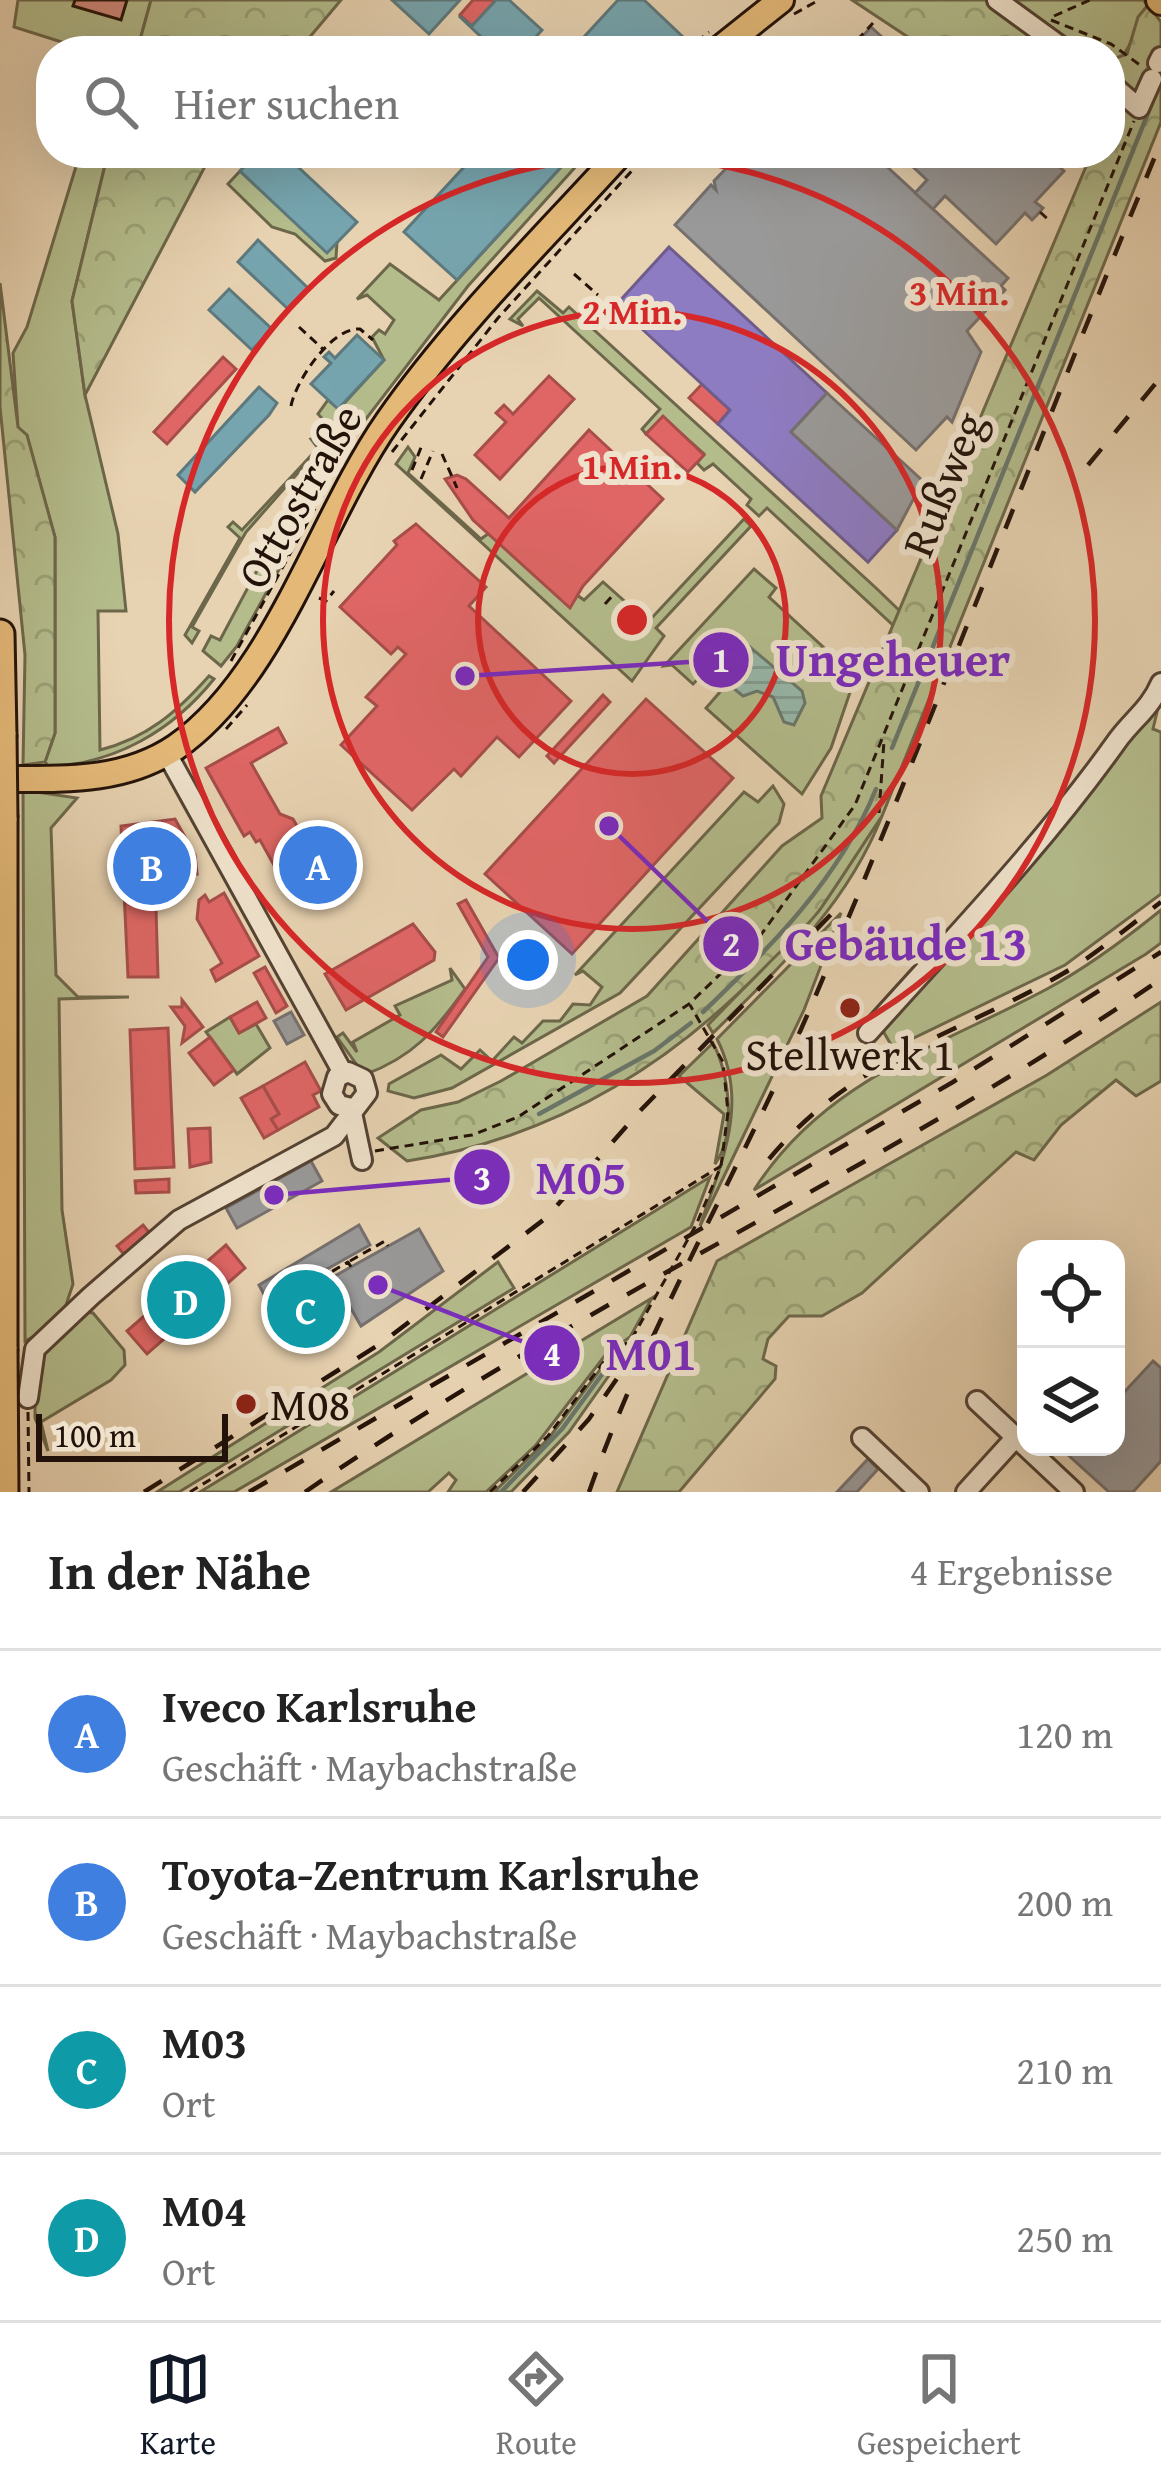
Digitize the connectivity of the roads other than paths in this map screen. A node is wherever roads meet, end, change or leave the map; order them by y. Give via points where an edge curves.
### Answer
1 (997, 0) edge
2 (785, 8) edge
3 (726, 36) edge
4 (1046, 36) edge
5 (1153, 66) edge
6 (1125, 95) edge
7 (608, 168) edge
8 (0, 634) edge
9 (1161, 683) edge
10 (2, 735) edge
11 (166, 752) junction
12 (0, 779) edge
13 (3, 818) edge
14 (868, 1033) dead end
15 (351, 1108) junction
16 (362, 1157) road end
17 (34, 1348) junction
18 (2, 1360) edge
19 (0, 1396) edge
20 (28, 1398) dead end
21 (977, 1401) dead end
22 (1016, 1437) junction
23 (862, 1438) dead end
24 (21, 1491) edge
25 (919, 1492) edge
26 (966, 1492) edge
27 (1074, 1492) edge

1 - 4 street
2 - 3 main road
5 - 6 street via 1139,108
7 - 11 main road, Ottostraße via 422,376 362,463 242,679
8 - 10 highway
9 - 14 street via 1150,710 1119,737 1086,787
10 - 13 highway, bridge
11 - 12 main road, Ottostraße via 106,776
11 - 15 street via 343,1073 359,1075 367,1088
13 - 18 highway
15 - 16 street
15 - 17 street via 334,1136 179,1220
17 - 18 street
17 - 19 street
17 - 20 street
18 - 24 highway, bridge
21 - 22 street
22 - 26 street
22 - 27 street
23 - 25 street

